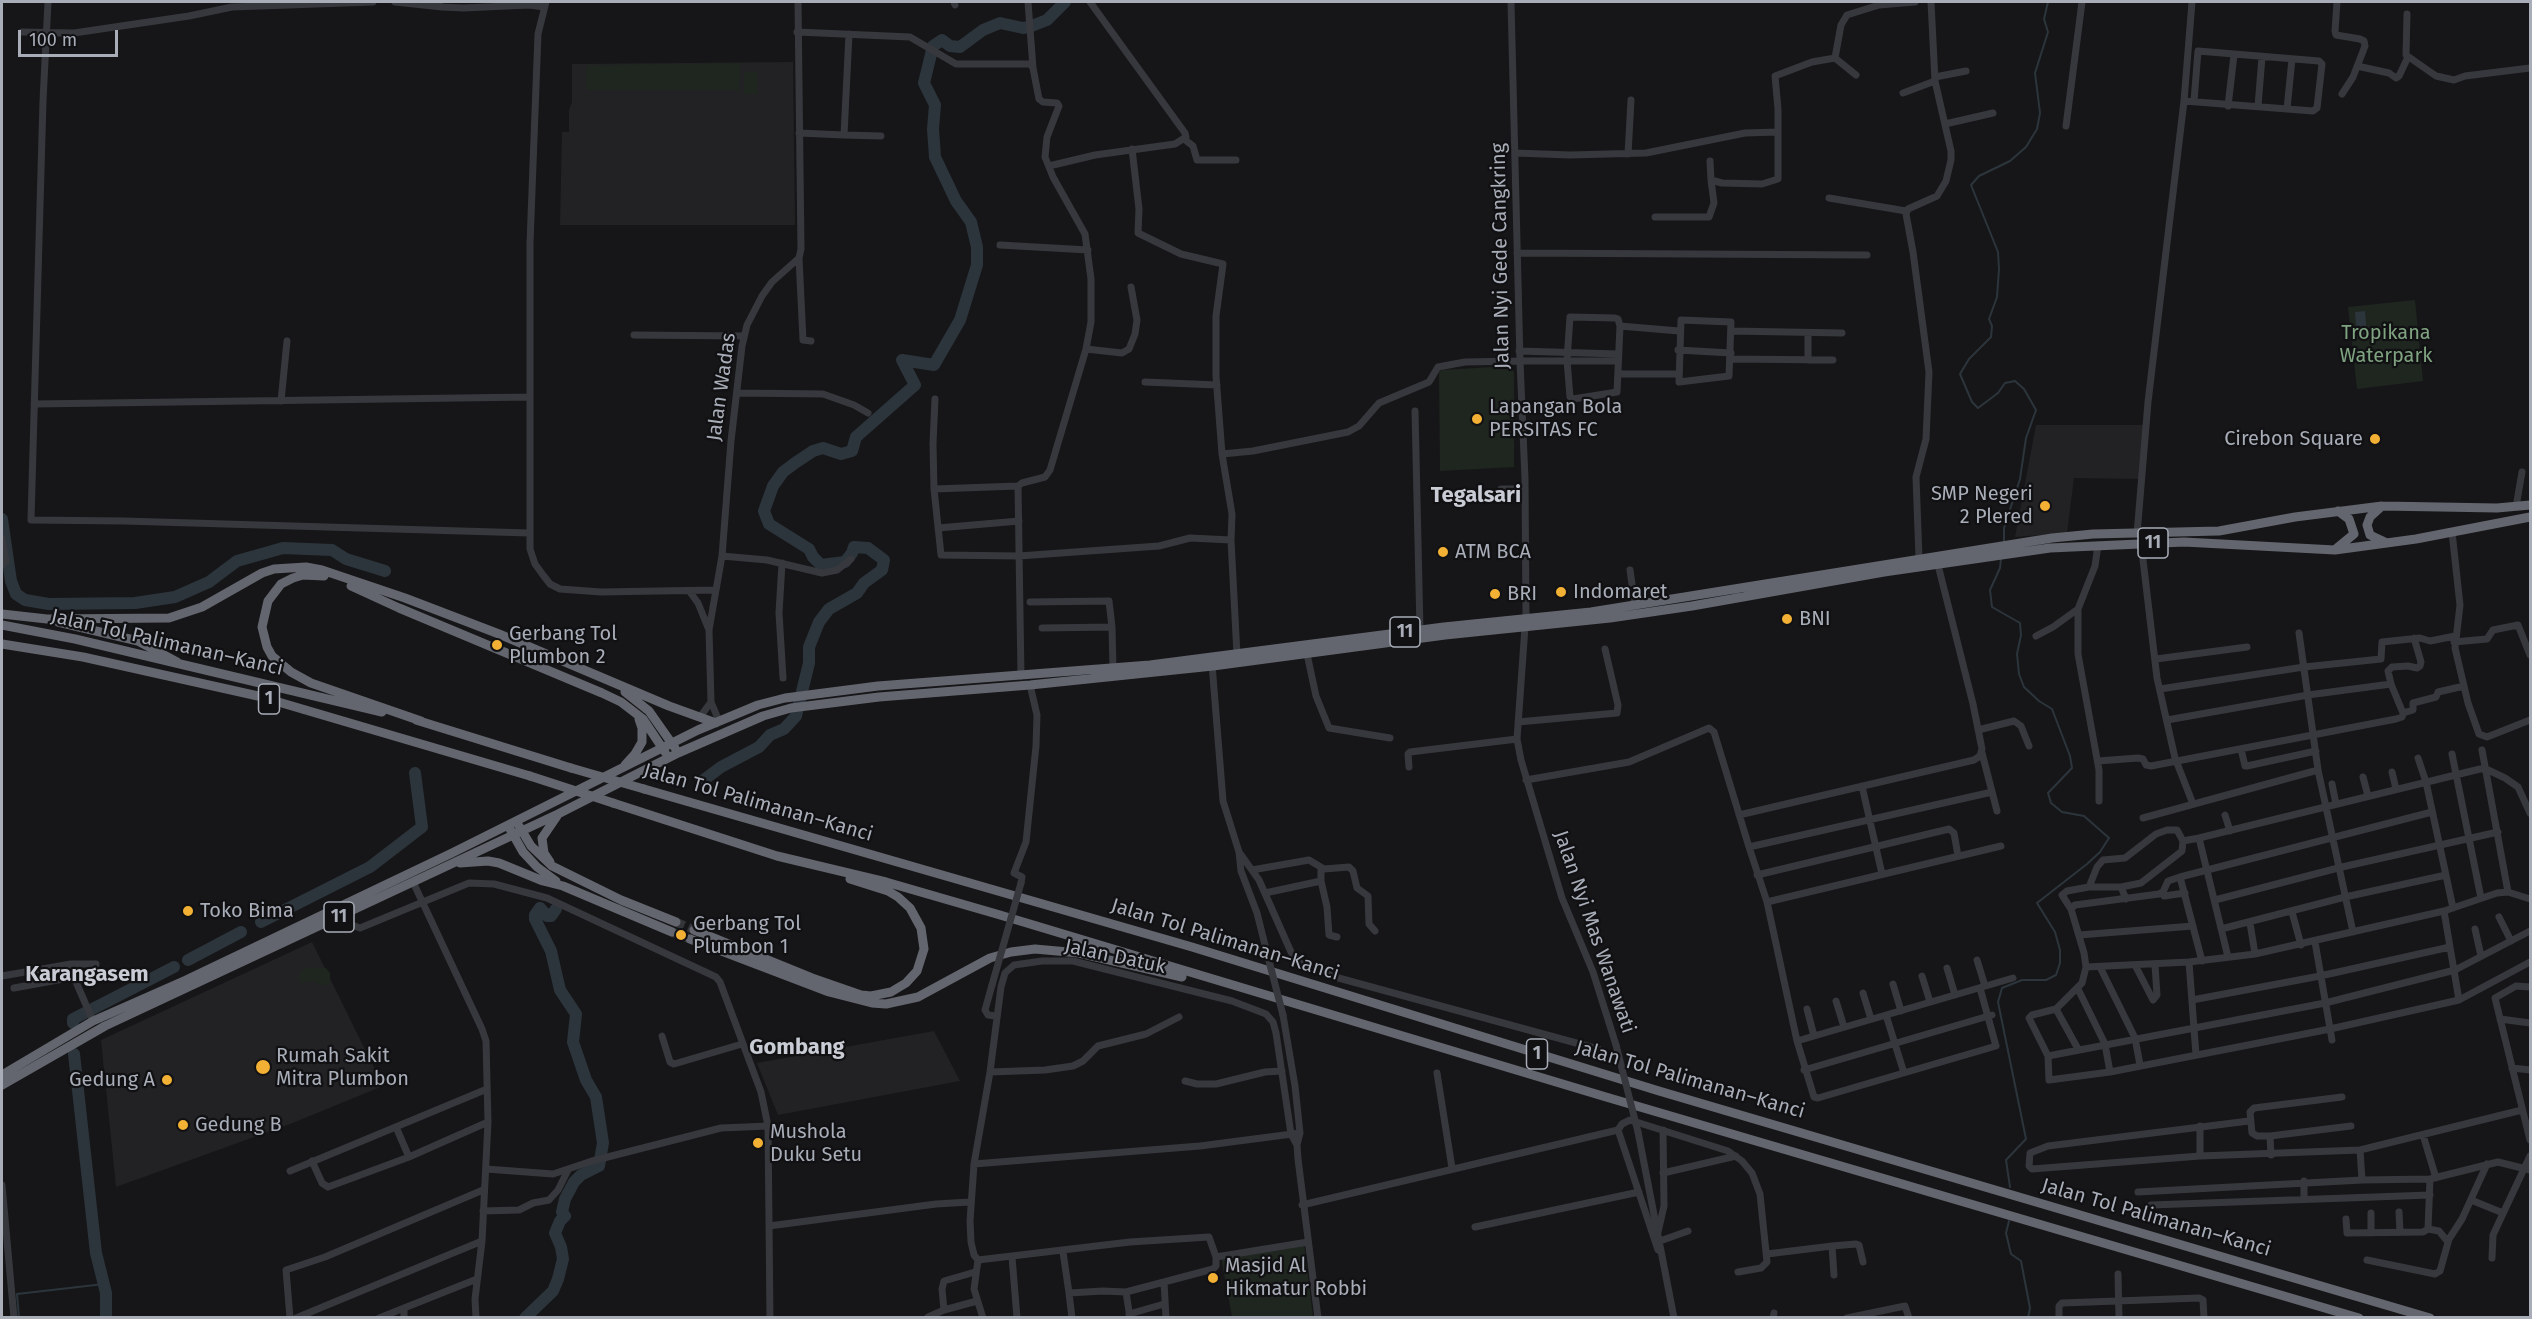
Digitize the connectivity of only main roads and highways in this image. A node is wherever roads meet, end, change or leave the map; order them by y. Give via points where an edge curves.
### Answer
1 (2530, 505) edge
2 (2382, 506) junction
3 (2338, 511) junction
4 (2530, 518) edge
5 (2389, 544) junction
6 (2013, 549) junction
7 (2335, 550) junction
8 (1996, 552) junction
9 (1774, 587) junction
10 (2, 614) edge
11 (47, 619) junction
12 (1526, 623) junction
13 (2, 625) edge
14 (2, 644) edge
15 (1212, 662) junction
16 (183, 666) junction
17 (1124, 671) junction
18 (614, 683) junction
19 (637, 713) junction
20 (421, 721) junction
21 (717, 722) junction
22 (725, 733) junction
23 (673, 744) junction
24 (663, 749) junction
25 (678, 753) junction
26 (669, 758) junction
27 (616, 773) junction
28 (558, 814) junction
29 (515, 828) junction
30 (777, 855) junction
31 (452, 863) junction
32 (552, 866) junction
33 (563, 886) junction
34 (1246, 990) junction
35 (156, 997) junction
36 (128, 1010) junction
37 (2, 1075) edge
38 (2, 1085) edge
39 (2359, 1317) edge
40 (2430, 1317) edge

1 - 2 highway, 11
2 - 3 highway, 11
2 - 5 highway via 2368,521 2367,530
3 - 6 highway, 11 via 2219,531 2093,534
3 - 7 highway via 2349,519 2354,534
4 - 5 highway, 11
5 - 7 highway, 11
6 - 7 highway, 11 via 2184,542
6 - 8 highway, 11
8 - 9 highway, 11 via 1938,565
8 - 9 highway, 11 via 1918,558
9 - 12 highway, 11
9 - 12 highway, 11 via 1622,617
10 - 11 highway
11 - 16 highway via 138,641
11 - 18 highway via 169,618 202,607 262,573 306,567 405,598
12 - 15 highway, 11 via 1307,654
12 - 15 highway, 11 via 1420,630 1237,655
13 - 16 highway, Jalan Tol Palimanan–Kanci / 1
14 - 30 highway, Jalan Tol Palimanan–Kanci / 1, bridge via 83,657 258,696 530,776
15 - 17 highway, 11
16 - 20 highway, Jalan Tol Palimanan–Kanci / 1
17 - 21 highway, 11 via 1113,668 813,694 758,705
17 - 22 highway, 11 via 1030,685 791,708
18 - 21 highway
18 - 23 highway via 649,711
19 - 20 highway via 602,693 335,579 303,575 281,584 265,609 262,627 267,647 278,661 311,683
19 - 24 highway
19 - 27 highway via 642,742
20 - 40 highway, Jalan Tol Palimanan–Kanci / 1, bridge
21 - 22 highway
21 - 23 highway, 11
22 - 25 highway, 11
23 - 24 highway, 11
23 - 25 highway
24 - 26 highway
24 - 27 highway, 11
25 - 26 highway, 11
26 - 28 highway, 11
27 - 29 highway, 11
28 - 29 highway, 11
28 - 32 highway via 542,838 544,854
29 - 31 highway, 11
29 - 32 highway
29 - 33 highway via 523,852
29 - 35 highway, 11
30 - 34 highway, Jalan Tol Palimanan–Kanci / 1 via 886,882
30 - 34 highway via 888,891 916,916 923,939 922,960 913,977 897,990 871,996 692,934 829,992 886,1004 918,997 990,958 1035,948 1079,953
31 - 33 highway via 499,863
31 - 35 highway, 11
32 - 33 highway via 674,927
34 - 39 highway, Jalan Tol Palimanan–Kanci / 1
35 - 36 highway, 11
36 - 37 highway, 11 via 90,1014
36 - 38 highway, 11

